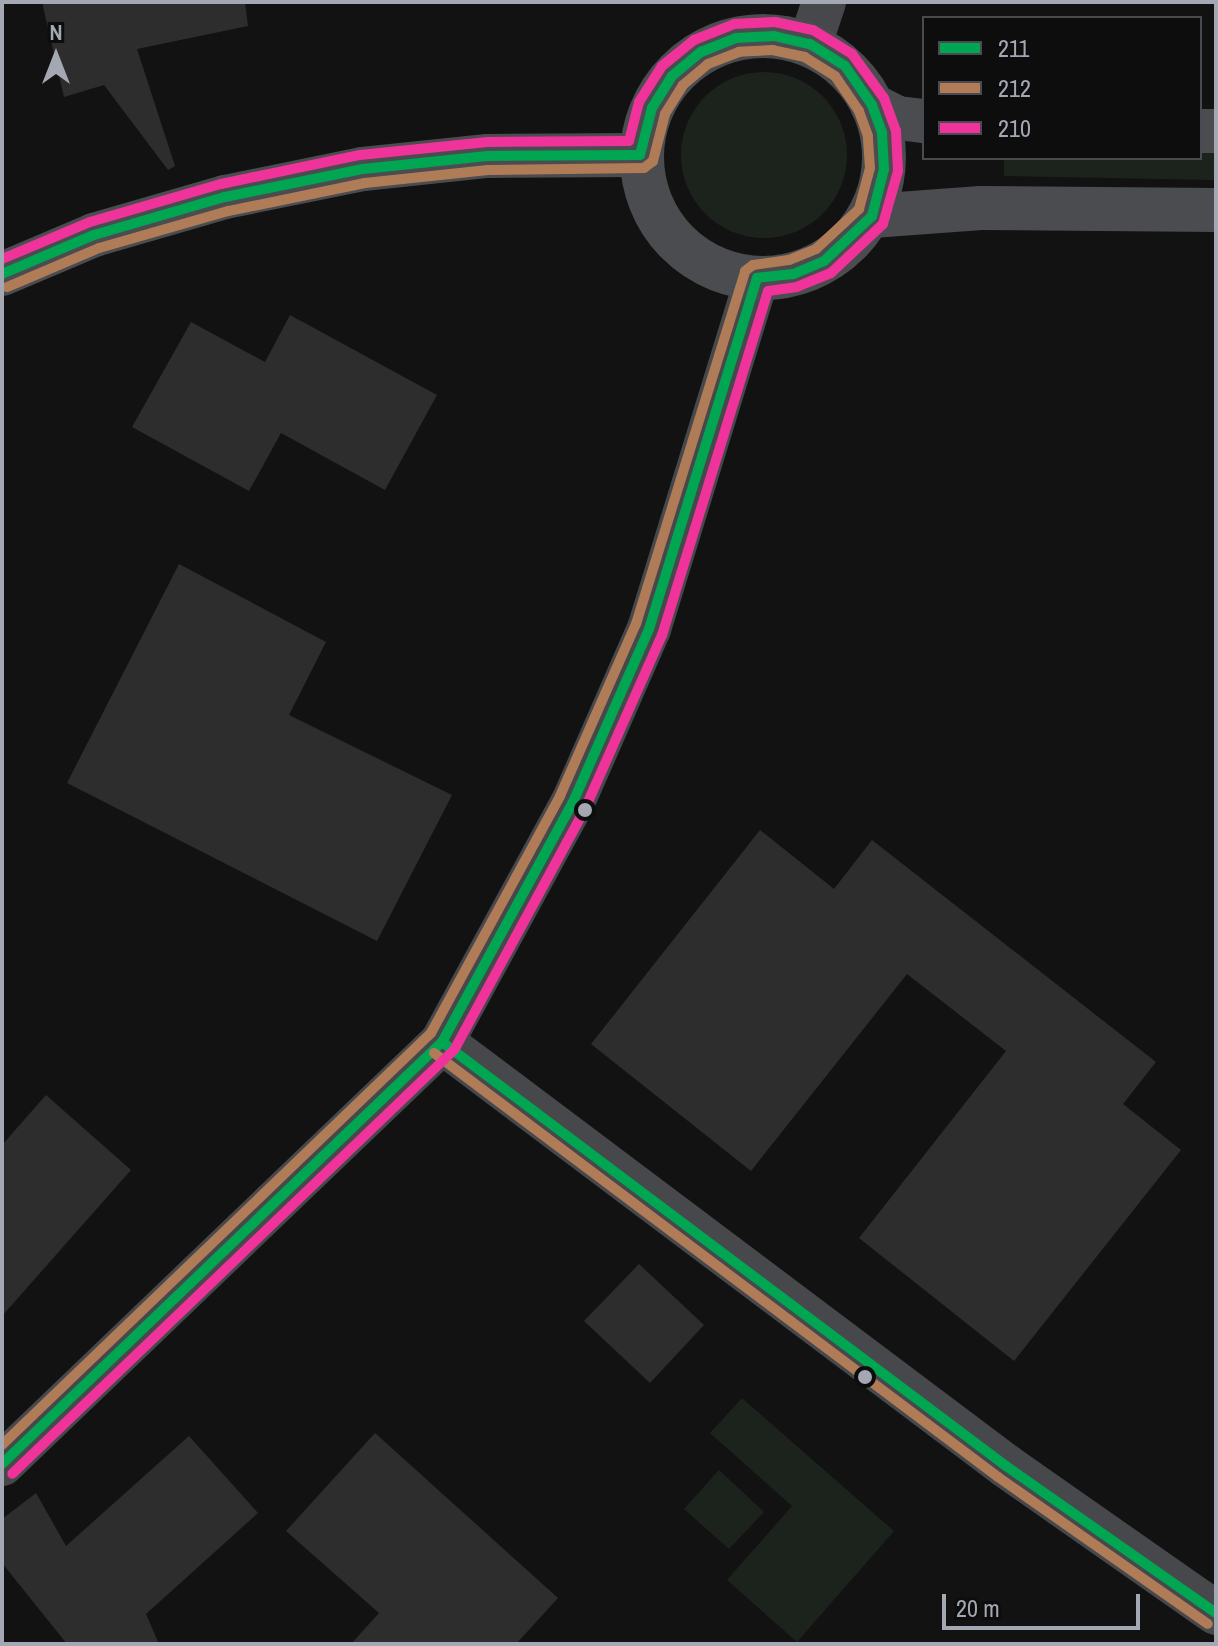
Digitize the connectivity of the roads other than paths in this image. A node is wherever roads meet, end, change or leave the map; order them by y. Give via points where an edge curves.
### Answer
1 (824, 2) edge
2 (810, 44) junction
3 (872, 105) junction
4 (922, 121) edge
5 (640, 155) junction
6 (1216, 210) edge
7 (872, 216) junction
8 (2, 274) edge
9 (757, 278) junction
10 (442, 1042) junction
11 (2, 1464) edge
12 (1216, 1613) edge

1 - 2 street
2 - 3 main road via 845,66
2 - 5 main road via 774,36 736,38 701,52 672,76 652,108
3 - 4 main road via 898,118
3 - 7 main road via 882,133 884,169
5 - 8 main road via 487,156 363,169 210,201 94,235
5 - 9 main road via 659,219 685,250 719,269
6 - 7 main road via 981,208
7 - 9 main road via 824,261 793,274
9 - 10 street via 649,629 573,802
10 - 11 street
10 - 12 street via 1006,1466

